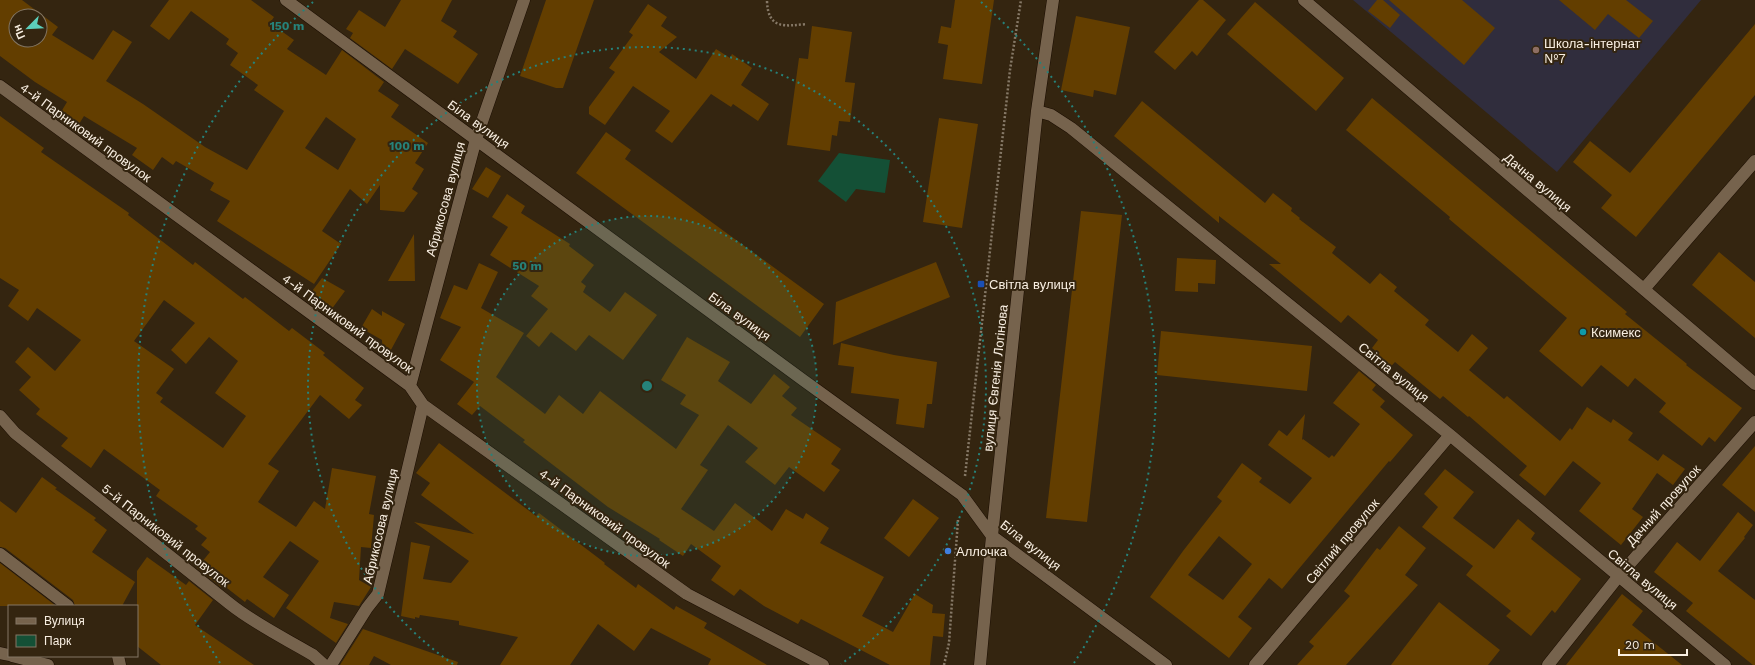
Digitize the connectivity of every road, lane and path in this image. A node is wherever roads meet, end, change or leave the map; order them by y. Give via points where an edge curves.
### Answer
1 (286, 0) edge
2 (524, 0) edge
3 (1021, 0) edge
4 (1053, 0) edge
5 (1304, 0) edge
6 (768, 2) dead end
7 (807, 24) dead end
8 (0, 86) edge
9 (1037, 111) junction
10 (476, 139) junction
11 (1755, 161) edge
12 (1644, 289) junction
13 (1755, 384) edge
14 (410, 386) junction
15 (423, 405) junction
16 (0, 416) edge
17 (1755, 422) edge
18 (1450, 435) junction
19 (965, 480) dead end
20 (959, 518) dead end
21 (992, 536) junction
22 (0, 554) edge
23 (1618, 577) junction
24 (67, 605) edge
25 (14, 657) edge
26 (48, 665) edge
27 (324, 665) edge
28 (331, 665) edge
29 (823, 665) edge
30 (944, 665) edge
31 (980, 665) edge
32 (1166, 665) edge
33 (1255, 665) edge
34 (1548, 665) edge
35 (1725, 665) edge

1 - 10 street, Біла вулиця
2 - 10 street, Абрикосова вулиця
3 - 19 path via 1010,70
4 - 9 street, вулиця Євгенія Логінова
5 - 12 street, Дачна вулиця
6 - 7 path via 771,19 782,26
8 - 14 street, 4-й Парниковий провулок
9 - 18 street, Світла вулиця via 1051,115 1071,128
9 - 21 street, вулиця Євгенія Логінова
10 - 14 street, Абрикосова вулиця
10 - 21 street, Біла вулиця via 962,495
11 - 12 street
12 - 13 street, Дачна вулиця
14 - 15 street, 4-й Парниковий провулок
15 - 28 street, Абрикосова вулиця via 378,594
15 - 29 street, 4-й Парниковий провулок via 687,594
16 - 27 street, 5-й Парниковий провулок via 21,438 230,604 313,655
17 - 23 street, Дачний провулок
18 - 23 street, Світла вулиця
18 - 33 street, Світлий провулок
20 - 30 path via 949,643
21 - 31 street, вулиця Євгенія Логінова
21 - 32 street, Біла вулиця
22 - 24 street
23 - 34 street, Дачний провулок
23 - 35 street, Світла вулиця
25 - 26 street

